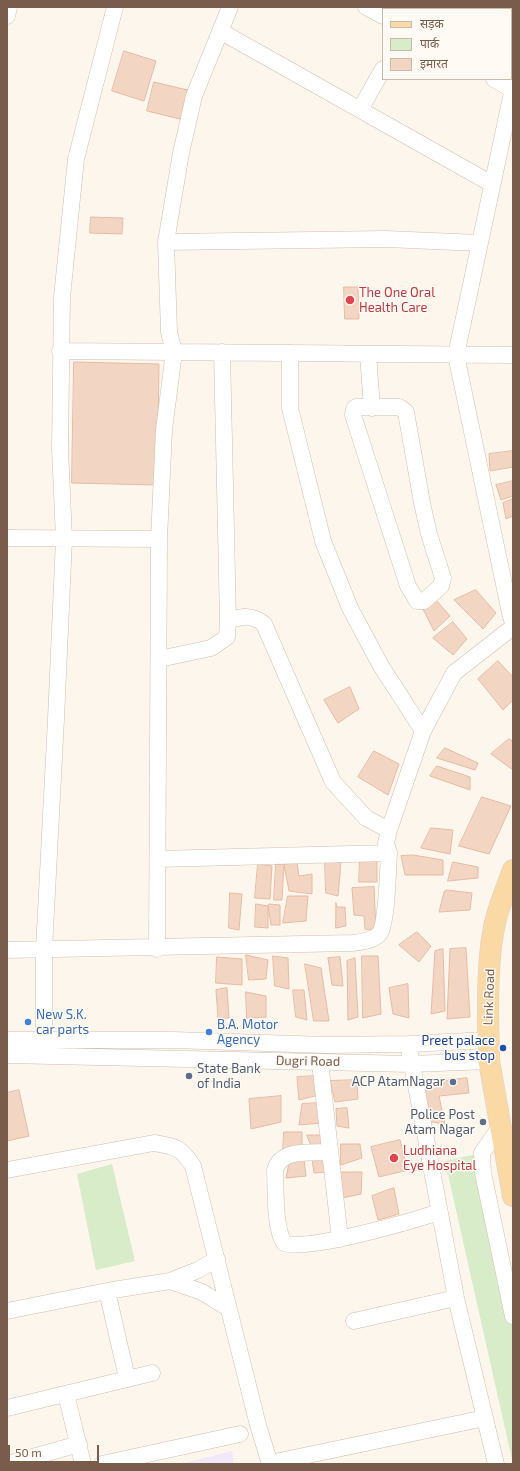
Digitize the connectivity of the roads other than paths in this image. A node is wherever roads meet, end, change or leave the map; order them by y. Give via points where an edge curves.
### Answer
1 (9, 7) edge
2 (115, 7) edge
3 (230, 7) edge
4 (366, 7) edge
5 (382, 15) edge
6 (7, 16) edge
7 (220, 31) junction
8 (382, 71) edge
9 (496, 80) edge
10 (513, 89) edge
11 (361, 108) junction
12 (492, 184) junction
13 (166, 242) junction
14 (479, 243) junction
15 (60, 351) junction
16 (174, 352) junction
17 (222, 352) junction
18 (290, 353) junction
19 (368, 354) junction
20 (456, 355) junction
21 (513, 355) edge
22 (372, 408) junction
23 (7, 538) edge
24 (64, 539) junction
25 (159, 539) junction
26 (228, 621) junction
27 (513, 623) edge
28 (513, 627) edge
29 (159, 659) junction
30 (423, 731) junction
31 (389, 830) junction
32 (389, 853) junction
33 (158, 859) junction
34 (513, 870) edge
35 (157, 949) junction
36 (7, 950) edge
37 (44, 950) junction
38 (7, 1040) edge
39 (488, 1040) junction
40 (409, 1044) junction
41 (44, 1049) junction
42 (7, 1055) edge
43 (489, 1061) junction
44 (320, 1062) junction
45 (411, 1064) junction
46 (501, 1125) junction
47 (330, 1152) junction
48 (7, 1170) edge
49 (513, 1196) edge
50 (439, 1212) junction
51 (340, 1239) junction
52 (217, 1259) junction
53 (170, 1281) junction
54 (107, 1291) junction
55 (456, 1298) junction
56 (228, 1308) junction
57 (7, 1311) edge
58 (513, 1316) edge
59 (354, 1321) dead end
60 (152, 1373) dead end
61 (127, 1378) junction
62 (66, 1394) junction
63 (7, 1408) edge
64 (485, 1418) junction
65 (240, 1434) dead end
66 (79, 1444) junction
67 (8, 1464) edge
68 (83, 1464) edge
69 (102, 1464) edge
70 (270, 1464) edge
71 (496, 1464) edge

1 - 6 street
2 - 15 street via 76,159 62,297
3 - 7 street
4 - 5 street
7 - 11 street
7 - 13 street via 194,96 181,153
8 - 11 street
9 - 10 street
10 - 12 street
11 - 12 street via 379,122
12 - 14 street
13 - 14 street via 386,239
13 - 16 street via 169,332
14 - 20 street
15 - 16 street
15 - 24 street via 60,448
16 - 17 street
16 - 25 street via 164,430
17 - 18 street
17 - 26 street
18 - 19 street
18 - 30 street via 290,408 323,541 350,608 381,666
19 - 20 street
19 - 22 street
20 - 21 street
20 - 27 street
22 - 22 street via 399,407 406,412 428,534 443,578 441,586 424,601 417,601 408,586 353,415 356,407
23 - 24 street
24 - 25 street
24 - 37 street
25 - 29 street
26 - 29 street via 227,637 211,648
26 - 31 street via 245,615 255,617 264,624 333,782 366,818
28 - 30 street via 454,672
29 - 33 street
30 - 31 street
31 - 32 street via 386,843
32 - 33 street
32 - 35 street via 382,928 373,938 352,943
33 - 35 street
34 - 39 main road, Link Road via 495,923 490,959
35 - 37 street
36 - 37 street
37 - 41 street
38 - 41 street, Dugri Road
39 - 40 street, Dugri Road
39 - 43 main road, Link Road
40 - 41 street, Dugri Road via 326,1045 172,1040
40 - 45 street
41 - 42 street, Dugri Road
41 - 44 street, Dugri Road
43 - 45 street, Dugri Road
43 - 46 main road, Link Road
44 - 45 street, Dugri Road
44 - 47 street
45 - 50 street
46 - 49 main road, Link Road
46 - 58 street via 482,1153 483,1173
47 - 51 street
47 - 51 street via 293,1154 276,1163 277,1217 280,1235 286,1244
48 - 52 street via 154,1143 173,1145 186,1154 193,1166
50 - 51 street
50 - 55 street
52 - 53 street
52 - 56 street
53 - 54 street
53 - 56 street via 202,1292
54 - 57 street
54 - 61 street
55 - 59 street
55 - 64 street
56 - 70 street
60 - 61 street
61 - 62 street
62 - 63 street
62 - 66 street
64 - 70 street
64 - 71 street
65 - 69 street
66 - 67 street
66 - 68 street

